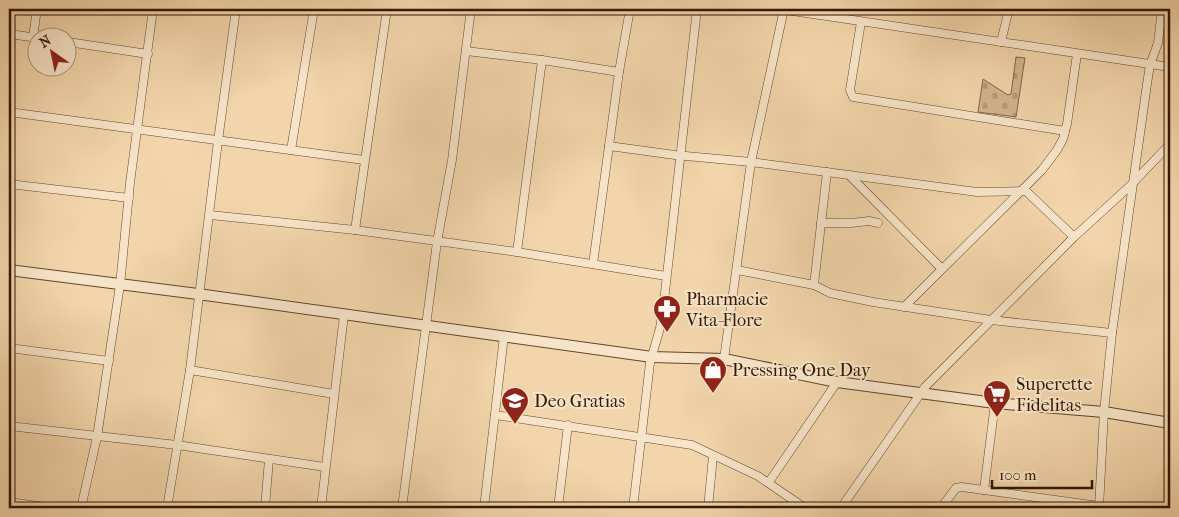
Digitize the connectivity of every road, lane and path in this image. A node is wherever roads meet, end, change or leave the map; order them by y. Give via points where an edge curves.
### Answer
1 (37, 9) edge
2 (153, 9) edge
3 (236, 9) edge
4 (314, 9) edge
5 (387, 9) edge
6 (471, 9) edge
7 (630, 9) edge
8 (697, 9) edge
9 (779, 9) edge
10 (784, 9) edge
11 (1009, 9) edge
12 (1162, 9) edge
13 (861, 22) junction
14 (36, 28) edge
15 (9, 34) edge
16 (28, 36) edge
17 (1002, 42) junction
18 (78, 44) edge
19 (466, 51) junction
20 (148, 54) junction
21 (1077, 54) junction
22 (542, 60) junction
23 (1150, 65) junction
24 (1170, 67) edge
25 (619, 72) junction
26 (9, 112) edge
27 (137, 130) junction
28 (1065, 131) junction
29 (218, 141) junction
30 (1170, 144) edge
31 (608, 146) junction
32 (291, 150) junction
33 (682, 155) junction
34 (364, 160) junction
35 (751, 162) junction
36 (827, 172) junction
37 (849, 175) junction
38 (9, 184) edge
39 (1131, 185) junction
40 (1022, 190) junction
41 (129, 198) junction
42 (210, 214) junction
43 (821, 222) junction
44 (878, 223) dead end
45 (355, 230) junction
46 (1074, 237) junction
47 (437, 242) junction
48 (516, 252) junction
49 (593, 264) junction
50 (942, 269) junction
51 (9, 270) edge
52 (737, 270) junction
53 (666, 276) junction
54 (120, 285) junction
55 (814, 285) junction
56 (198, 294) junction
57 (904, 307) junction
58 (344, 314) junction
59 (991, 320) junction
60 (426, 326) junction
61 (1112, 333) junction
62 (504, 336) junction
63 (9, 348) edge
64 (652, 357) junction
65 (724, 359) junction
66 (109, 361) junction
67 (190, 370) junction
68 (837, 382) junction
69 (921, 393) junction
70 (334, 394) junction
71 (995, 403) junction
72 (1104, 412) junction
73 (495, 415) junction
74 (1170, 423) edge
75 (568, 425) junction
76 (9, 426) edge
77 (97, 437) junction
78 (642, 438) junction
79 (177, 445) junction
80 (713, 456) junction
81 (269, 459) junction
82 (325, 467) junction
83 (769, 482) junction
84 (984, 490) junction
85 (9, 502) edge
86 (1099, 507) edge
87 (52, 508) edge
88 (81, 508) edge
89 (167, 508) edge
90 (265, 508) edge
91 (321, 508) edge
92 (402, 508) edge
93 (484, 508) edge
94 (558, 508) edge
95 (633, 508) edge
96 (708, 508) edge
97 (805, 508) edge
98 (841, 508) edge
99 (941, 508) edge

1 - 14 street
2 - 20 street
3 - 29 street
4 - 32 street
5 - 34 street
6 - 19 street
7 - 25 street
8 - 33 street
9 - 10 street
10 - 13 street
10 - 35 street
11 - 17 street
12 - 23 street via 1158,43
13 - 17 street
13 - 28 street via 850,90 853,97
15 - 16 street
17 - 21 street
18 - 20 street
19 - 22 street
19 - 47 street via 452,160
20 - 27 street
21 - 23 street
21 - 28 street
22 - 25 street
22 - 48 street
23 - 24 street
23 - 39 street
25 - 31 street
26 - 27 street
27 - 29 street
27 - 41 street
28 - 40 street via 1057,150
29 - 32 street
29 - 42 street
30 - 39 street
31 - 33 street
31 - 49 street
32 - 34 street
33 - 35 street
33 - 53 street
34 - 45 street
35 - 36 street
35 - 52 street
36 - 37 street
36 - 43 street
37 - 40 street via 977,192
37 - 50 street
38 - 41 street
39 - 46 street
39 - 61 street
40 - 46 street via 1029,192
40 - 50 street
41 - 54 street
42 - 45 street
42 - 56 street
43 - 44 street
43 - 55 street
45 - 47 street
46 - 59 street
47 - 48 street
47 - 60 street
48 - 49 street
49 - 53 street
50 - 57 street
51 - 54 street
52 - 55 street
52 - 65 street
53 - 64 street via 660,328
54 - 56 street
54 - 66 street
55 - 57 street via 830,293
56 - 58 street
56 - 67 street
57 - 59 street
58 - 60 street
58 - 70 street
59 - 61 street
59 - 69 street
60 - 62 street
60 - 92 street
61 - 72 street
62 - 64 street
62 - 73 street
63 - 66 street
64 - 65 street
64 - 78 street
65 - 68 street
66 - 77 street
67 - 70 street
67 - 79 street
68 - 69 street
68 - 83 street
69 - 71 street
69 - 98 street
70 - 82 street
71 - 72 street
71 - 84 street
72 - 74 street
72 - 86 street
73 - 75 street
73 - 93 street
75 - 78 street
75 - 94 street
76 - 77 street
77 - 79 street
77 - 88 street
78 - 80 street via 692,445
78 - 95 street
79 - 81 street
79 - 89 street
80 - 83 street
80 - 96 street
81 - 82 street
81 - 90 street
82 - 91 street
83 - 97 street
84 - 86 street
84 - 99 street via 956,488
85 - 87 street

